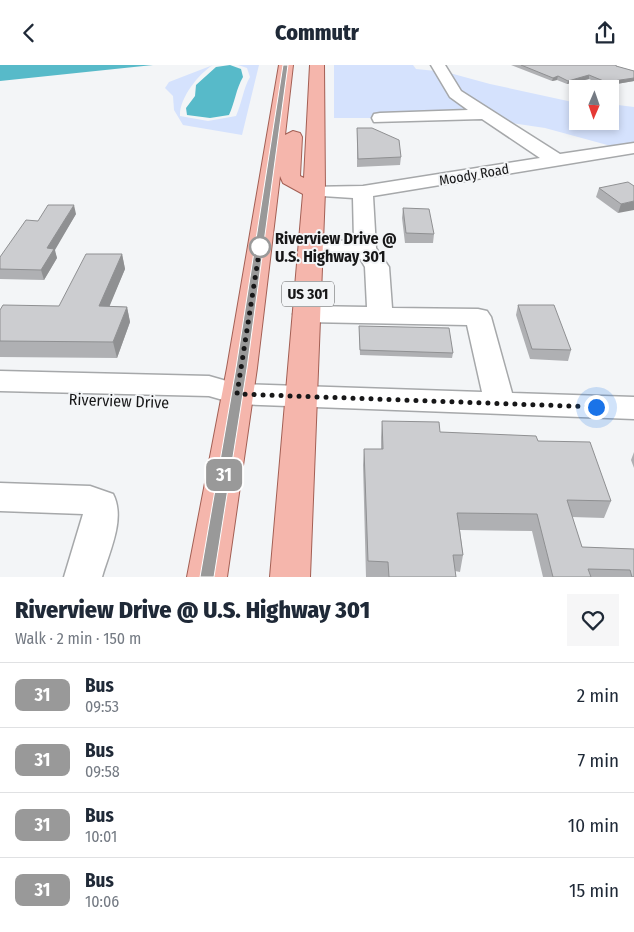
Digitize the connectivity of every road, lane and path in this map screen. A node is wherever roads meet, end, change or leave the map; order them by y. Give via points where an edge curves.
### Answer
1 (286, 65) edge
2 (318, 65) edge
3 (438, 65) edge
4 (622, 65) edge
5 (634, 70) edge
6 (485, 114) junction
7 (278, 118) junction
8 (380, 118) dead end
9 (634, 148) edge
10 (558, 161) junction
11 (314, 191) junction
12 (363, 192) junction
13 (311, 247) junction
14 (365, 248) junction
15 (306, 313) junction
16 (380, 315) junction
17 (0, 381) edge
18 (237, 394) junction
19 (0, 397) edge
20 (302, 397) junction
21 (500, 404) junction
22 (634, 408) edge
23 (0, 497) edge
24 (83, 577) edge
25 (207, 577) edge
26 (290, 577) edge

1 - 7 main road
2 - 11 main road, US 301
3 - 6 street via 455,94
4 - 5 street
6 - 8 street
6 - 10 street
7 - 11 main road via 294,133 290,179
7 - 18 main road
9 - 10 street, Moody Road
10 - 12 street, Moody Road
11 - 12 street, Moody Road
11 - 13 main road, US 301
12 - 14 street
13 - 14 street
13 - 15 main road, US 301
14 - 16 street via 377,267
15 - 16 street
15 - 20 main road, US 301
16 - 21 street via 478,317
17 - 18 street, Riverview Drive via 209,386
18 - 19 street, Riverview Drive via 204,403
18 - 20 street, Riverview Drive
18 - 25 main road
20 - 21 street, Riverview Drive
20 - 26 main road, US 301
21 - 22 street, Riverview Drive
23 - 24 street via 90,500 101,504 100,522

